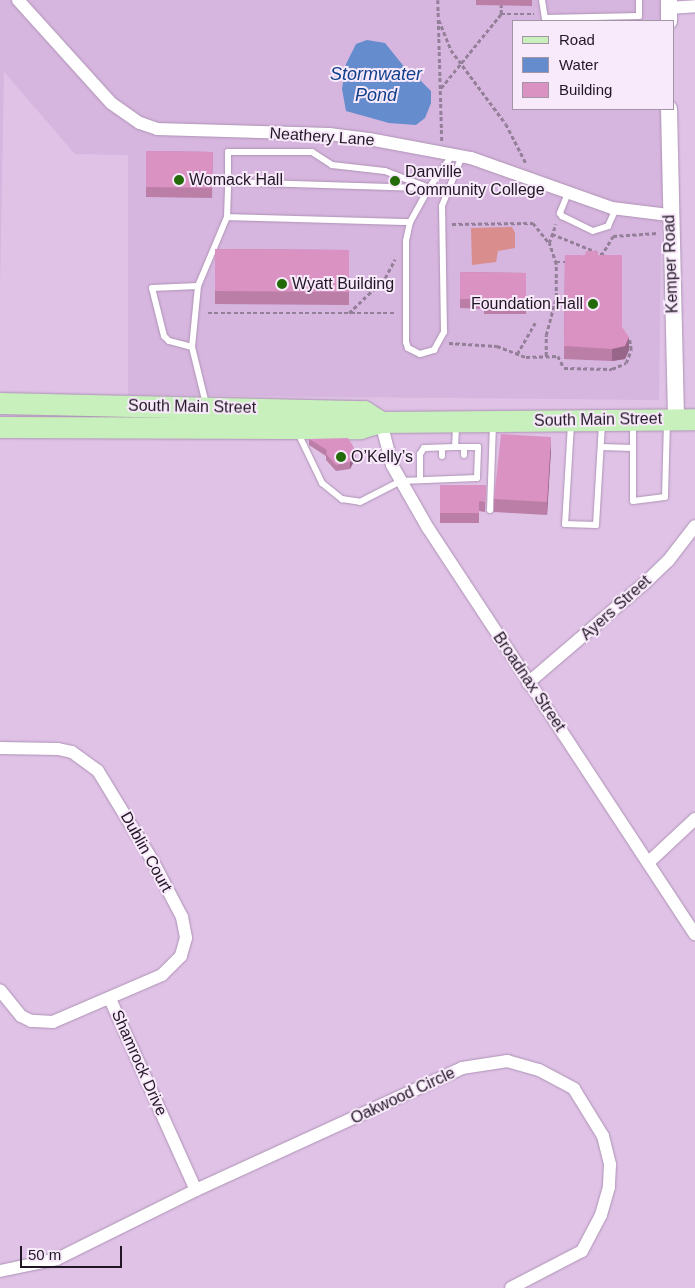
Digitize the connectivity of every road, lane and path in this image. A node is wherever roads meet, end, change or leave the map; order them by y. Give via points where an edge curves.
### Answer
1 (18, 0) edge
2 (438, 0) edge
3 (542, 0) edge
4 (639, 0) edge
5 (501, 6) dead end
6 (695, 6) edge
7 (669, 10) edge
8 (501, 14) junction
9 (544, 14) junction
10 (439, 20) junction
11 (462, 65) junction
12 (440, 88) junction
13 (669, 110) edge
14 (453, 154) junction
15 (535, 180) junction
16 (228, 182) junction
17 (429, 188) junction
18 (568, 192) junction
19 (616, 209) junction
20 (560, 213) junction
21 (670, 215) junction
22 (227, 217) junction
23 (410, 222) junction
24 (442, 224) junction
25 (670, 232) junction
26 (552, 234) junction
27 (406, 241) junction
28 (549, 243) junction
29 (603, 254) junction
30 (556, 262) junction
31 (572, 262) edge
32 (598, 262) edge
33 (198, 286) junction
34 (406, 306) junction
35 (208, 313) dead end
36 (349, 313) junction
37 (535, 323) dead end
38 (628, 338) edge
39 (440, 343) junction
40 (192, 347) junction
41 (517, 354) junction
42 (546, 356) junction
43 (0, 403) edge
44 (207, 408) junction
45 (633, 419) junction
46 (680, 419) edge
47 (571, 420) junction
48 (602, 420) junction
49 (456, 421) junction
50 (494, 421) junction
51 (380, 422) junction
52 (294, 426) junction
53 (0, 427) edge
54 (456, 447) junction
55 (464, 447) junction
56 (601, 447) junction
57 (442, 448) junction
58 (633, 448) junction
59 (464, 455) dead end
60 (442, 456) dead end
61 (442, 471) dead end
62 (464, 471) dead end
63 (442, 479) junction
64 (464, 479) junction
65 (420, 480) junction
66 (401, 481) junction
67 (490, 510) dead end
68 (695, 526) edge
69 (528, 682) junction
70 (0, 748) edge
71 (695, 819) edge
72 (650, 861) junction
73 (695, 934) edge
74 (0, 990) edge
75 (110, 999) junction
76 (196, 1190) junction
77 (0, 1272) edge
78 (511, 1288) edge

1 - 14 street, Neathery Lane via 111,103 140,123 171,132 329,134
2 - 10 path
3 - 9 lane
4 - 9 lane via 639,16 545,18
5 - 8 path
6 - 7 street
8 - 9 path
8 - 11 path
10 - 11 path
10 - 12 path
11 - 12 path
11 - 15 path via 506,124
12 - 14 path
13 - 21 street, Kemper Road
14 - 15 street, Neathery Lane
14 - 17 lane
14 - 24 lane
15 - 18 street, Neathery Lane
16 - 17 lane
16 - 17 lane via 228,152 312,152 332,165 385,171
16 - 22 lane
17 - 23 lane
18 - 19 street, Neathery Lane
18 - 20 lane
19 - 20 lane via 608,226 599,231 565,219
19 - 21 street, Neathery Lane
20 - 26 path
21 - 25 street, Kemper Road
22 - 23 lane
22 - 33 lane
23 - 27 lane
24 - 28 path via 533,223
24 - 39 lane via 444,332
25 - 29 path via 613,236
25 - 46 street, Kemper Road
26 - 28 path
26 - 29 path
27 - 34 lane
27 - 36 path via 385,278
28 - 30 path
29 - 32 path
30 - 31 path
30 - 42 path via 556,297 546,335
33 - 40 lane
33 - 40 lane via 152,288 164,336 169,341
34 - 36 path via 394,315
34 - 39 lane via 408,348 420,354 427,353
35 - 36 path
37 - 41 path
38 - 42 path via 630,350 626,363 612,369 564,368 558,356
39 - 41 path via 497,346
40 - 44 lane
41 - 42 path
43 - 44 main road, South Main Street
44 - 51 main road, South Main Street via 364,411
45 - 46 main road, South Main Street
45 - 48 main road, South Main Street
45 - 58 lane
46 - 58 lane via 665,497 633,501
47 - 48 main road, South Main Street
47 - 50 main road, South Main Street
47 - 56 lane via 565,524 596,525
48 - 56 lane
49 - 50 main road, South Main Street
49 - 51 main road, South Main Street
49 - 54 lane
50 - 67 lane
51 - 52 main road, South Main Street via 360,428
51 - 66 street, Broadnax Street via 386,449
52 - 53 main road, South Main Street
52 - 66 lane via 322,483 342,499 360,502
54 - 55 lane
54 - 57 lane
55 - 59 lane
55 - 64 lane via 478,447 477,478
56 - 58 lane
57 - 60 lane
57 - 65 lane via 424,448 420,454
61 - 63 lane
62 - 64 lane
63 - 64 lane
63 - 65 lane
65 - 66 lane
66 - 69 street, Broadnax Street
68 - 69 street, Ayers Street via 668,561 646,582
69 - 72 street, Broadnax Street
70 - 75 street, Dublin Court via 58,749 87,761 115,797 182,917 186,938 181,956 173,967
71 - 72 street
72 - 73 street, Broadnax Street
74 - 75 street, Shamrock Drive via 17,1013 43,1023
75 - 76 street, Shamrock Drive
76 - 77 street, Oakwood Circle via 57,1259
76 - 78 street, Oakwood Circle via 462,1068 507,1061 539,1070 574,1089 591,1114 603,1136 610,1165 609,1188 602,1215 582,1251

